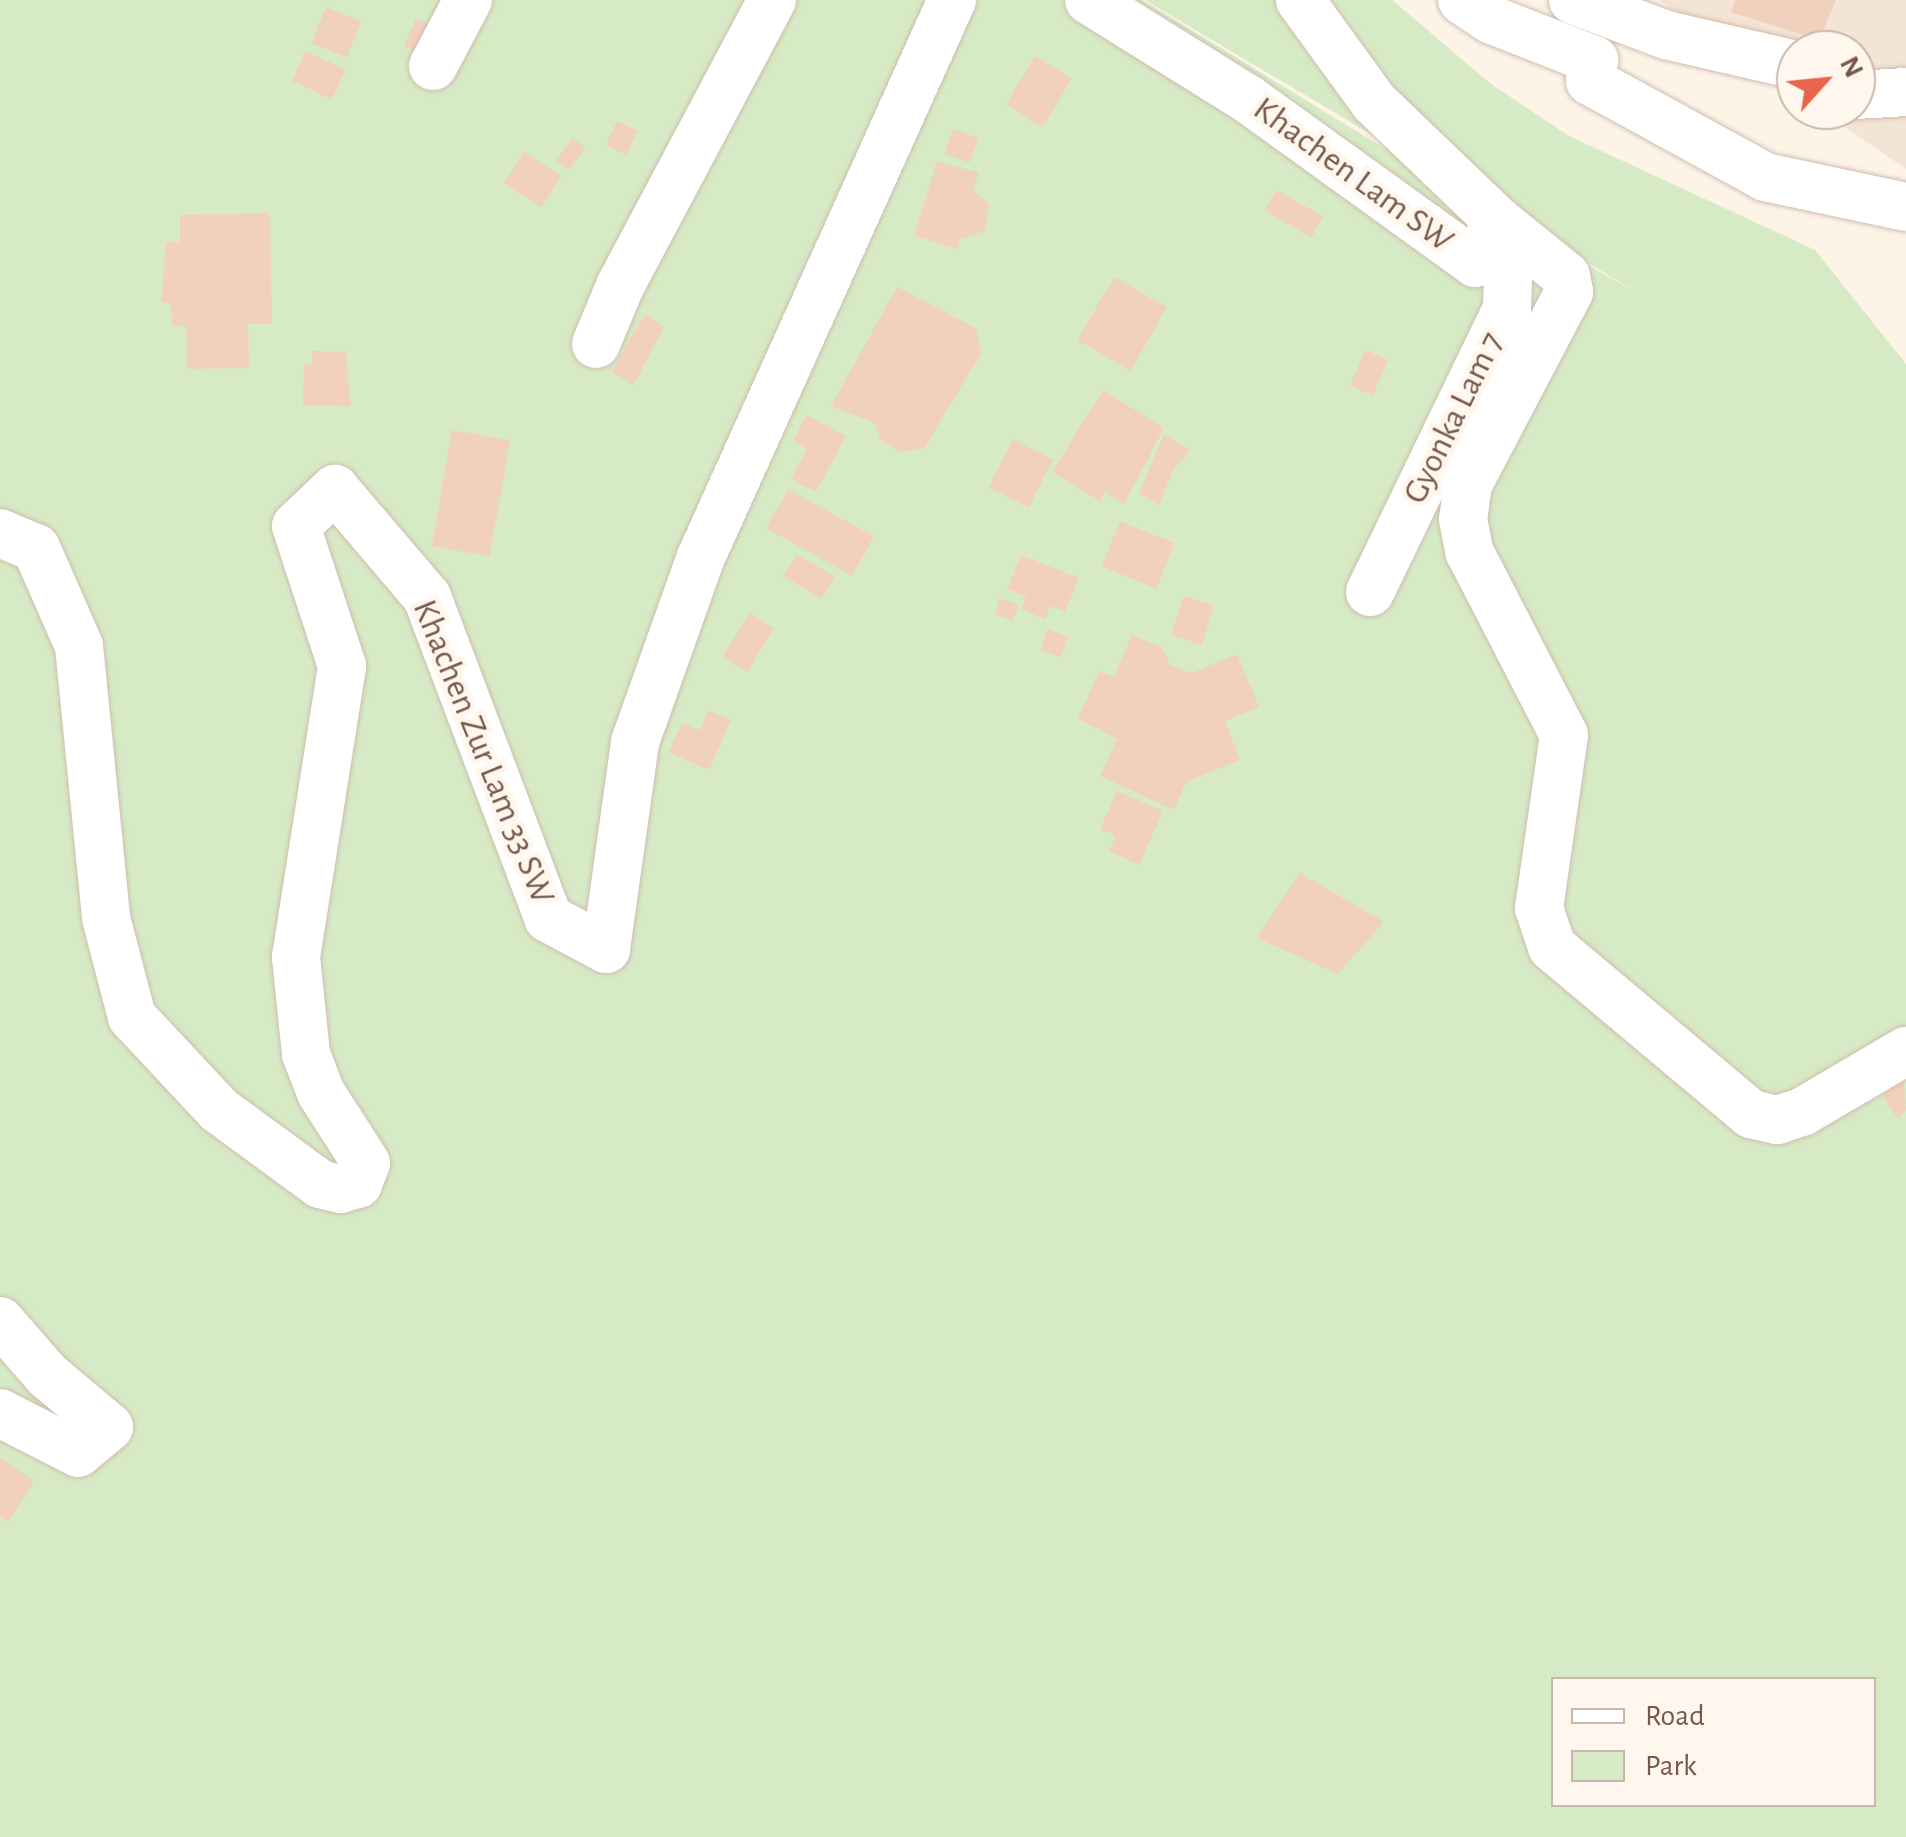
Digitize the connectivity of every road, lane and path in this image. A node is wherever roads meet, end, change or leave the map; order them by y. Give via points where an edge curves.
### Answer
1 (468, 0) edge
2 (772, 0) edge
3 (952, 0) edge
4 (1089, 0) edge
5 (1300, 0) edge
6 (1462, 0) edge
7 (1573, 0) edge
8 (1594, 60) junction
9 (1776, 61) edge
10 (433, 66) dead end
11 (1776, 89) edge
12 (1906, 207) edge
13 (1491, 233) junction
14 (596, 344) dead end
15 (0, 532) edge
16 (1370, 592) dead end
17 (1906, 1051) edge
18 (0, 1322) edge
19 (0, 1413) edge

1 - 10 street
2 - 14 street via 620,286
3 - 15 street, Khachen Zur Lam 33 SW via 701,557 635,742 606,949 548,918 426,597 335,489 296,526 342,666 296,958 306,1054 366,1163 358,1184 320,1184 219,1110 132,1017 106,918 79,646 36,548
4 - 13 street, Khachen Lam SW via 1248,98 1476,263
5 - 13 street, Khachen Lam SW via 1374,102
6 - 8 street via 1492,20
7 - 9 street via 1666,36
8 - 11 street via 1618,53
8 - 12 street via 1590,80 1765,177
13 - 16 street, Gyonka Lam 7 via 1508,273 1506,308
13 - 17 street via 1566,276 1569,292 1468,484 1463,519 1469,551 1564,735 1539,908 1552,947 1751,1114 1778,1120 1802,1112
18 - 19 street via 48,1376 109,1427 78,1453

